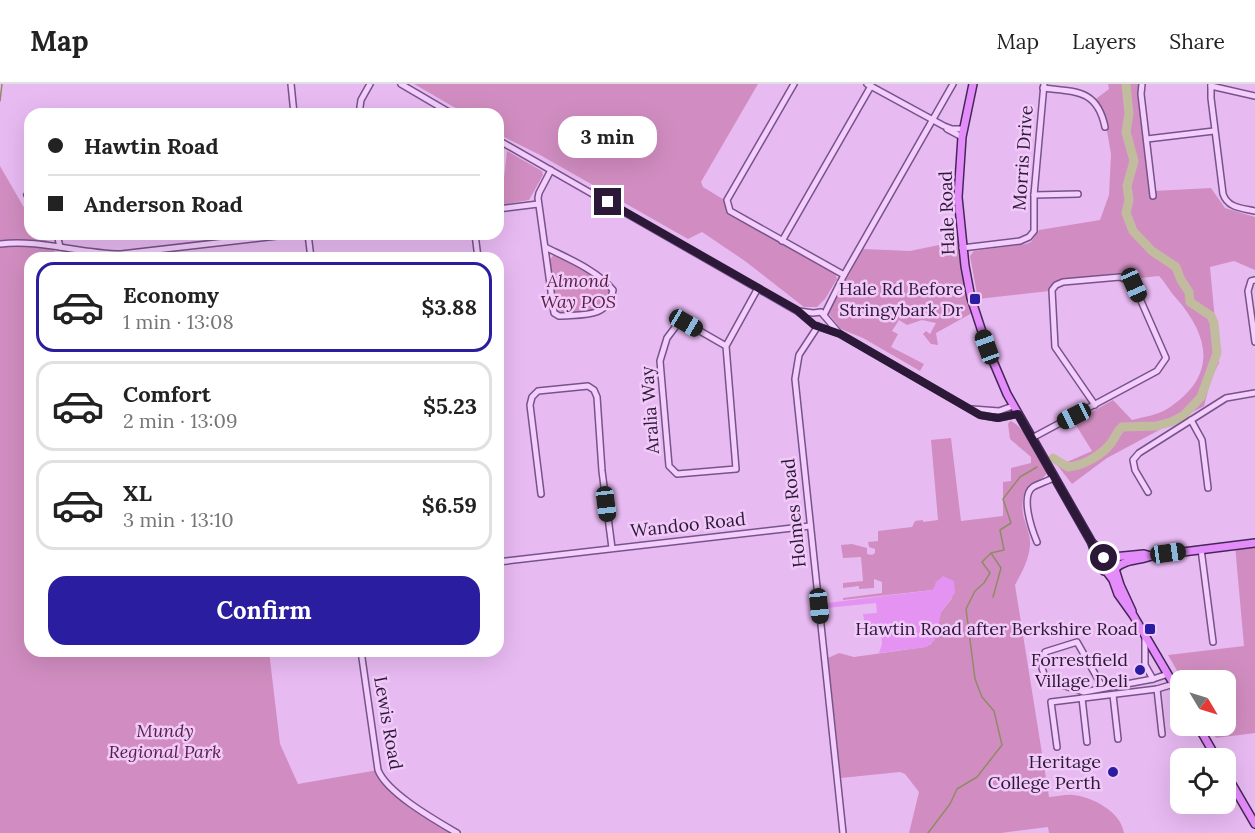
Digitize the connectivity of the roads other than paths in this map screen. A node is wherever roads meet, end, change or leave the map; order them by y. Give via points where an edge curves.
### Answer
1 (291, 84) edge
2 (370, 84) edge
3 (401, 84) edge
4 (794, 84) edge
5 (953, 84) edge
6 (973, 84) edge
7 (1142, 84) edge
8 (869, 85) edge
9 (1211, 85) edge
10 (1044, 86) edge
11 (1255, 96) edge
12 (440, 107) edge
13 (293, 108) edge
14 (360, 108) edge
15 (932, 120) junction
16 (944, 126) junction
17 (1105, 127) dead end
18 (963, 129) junction
19 (1214, 131) junction
20 (962, 137) junction
21 (1147, 139) junction
22 (504, 143) edge
23 (551, 170) junction
24 (1078, 194) dead end
25 (1034, 195) junction
26 (1153, 196) dead end
27 (538, 204) junction
28 (504, 208) edge
29 (1255, 211) edge
30 (58, 240) edge
31 (242, 240) edge
32 (782, 241) junction
33 (0, 244) edge
34 (60, 247) junction
35 (544, 247) junction
36 (962, 248) junction
37 (88, 252) edge
38 (138, 252) edge
39 (844, 275) junction
40 (1255, 280) edge
41 (758, 288) junction
42 (832, 297) junction
43 (797, 310) junction
44 (815, 312) junction
45 (825, 316) junction
46 (815, 324) junction
47 (840, 334) junction
48 (1255, 342) edge
49 (726, 346) junction
50 (1255, 393) edge
51 (1095, 405) junction
52 (1013, 406) junction
53 (971, 409) junction
54 (1018, 414) junction
55 (1191, 420) junction
56 (1032, 438) junction
57 (1055, 477) junction
58 (1208, 488) dead end
59 (1148, 492) dead end
60 (541, 494) dead end
61 (810, 526) junction
62 (1037, 542) dead end
63 (1092, 543) junction
64 (1255, 543) edge
65 (612, 548) junction
66 (1201, 549) junction
67 (1151, 556) junction
68 (1110, 557) junction
69 (504, 561) edge
70 (1101, 564) junction
71 (1116, 568) junction
72 (1107, 572) junction
73 (1133, 615) junction
74 (1145, 635) junction
75 (1212, 642) dead end
76 (362, 657) edge
77 (1168, 674) junction
78 (1170, 677) edge
79 (1153, 679) junction
80 (1170, 685) edge
81 (1103, 688) junction
82 (1157, 689) junction
83 (1113, 695) junction
84 (1082, 698) junction
85 (1162, 734) dead end
86 (1118, 739) dead end
87 (1087, 742) dead end
88 (1057, 747) dead end
89 (1236, 791) edge
90 (1255, 824) edge
91 (457, 833) edge
92 (843, 833) edge

1 - 13 street
2 - 14 street
3 - 12 street
4 - 32 street via 728,200 730,211
5 - 15 street
6 - 18 main road, Hale Road
7 - 21 street
8 - 15 street
8 - 32 street
9 - 11 street
9 - 19 street
10 - 17 street via 1087,96 1098,105
10 - 25 street, Morris Drive
15 - 16 street
15 - 39 street
16 - 18 street
16 - 20 street
18 - 20 main road, Hale Road
19 - 21 street
19 - 29 street via 1226,202
20 - 36 main road, Hale Road via 958,197
21 - 26 street
22 - 23 street
23 - 27 street
23 - 41 street
24 - 25 street
25 - 36 street, Morris Drive via 1034,231 1029,237
27 - 28 street
27 - 35 street
30 - 34 street
31 - 38 street
32 - 39 street
33 - 34 street
34 - 37 street
35 - 35 street via 554,313 598,313 606,307 613,290 606,281
36 - 52 main road, Hale Road via 982,334
39 - 42 street
40 - 48 street via 1251,280 1248,291
41 - 43 street
41 - 49 street
42 - 44 street
42 - 45 street
43 - 44 street
43 - 46 street
44 - 45 street
44 - 46 street, Holmes Road
45 - 46 street via 824,323
45 - 47 street
46 - 47 street
46 - 61 street, Holmes Road via 799,355 795,379
47 - 53 street
49 - 49 street, Aralia Way via 736,469 677,474 669,466 660,361 667,338 676,326 686,323
50 - 55 street via 1226,398
51 - 51 street via 1157,371 1166,358 1134,285 1120,278 1063,282 1052,290 1055,347
51 - 56 street
52 - 53 street via 999,411
52 - 54 main road, Hale Road
53 - 54 street via 991,417
54 - 56 main road, Hale Road
55 - 58 street via 1202,440
55 - 59 street via 1133,460
56 - 57 main road, Hale Road
57 - 62 street via 1028,492 1031,528
57 - 63 main road, Hale Road
60 - 65 street via 532,396 586,385 597,397
61 - 65 street, Wandoo Road
61 - 92 street, Holmes Road
63 - 68 main road
63 - 70 main road
64 - 66 main road
65 - 69 street, Wandoo Road
66 - 67 main road
66 - 75 street
67 - 68 main road
67 - 71 main road via 1125,561
68 - 70 main road
68 - 71 main road via 1116,561
70 - 72 main road
71 - 72 main road
71 - 73 main road
72 - 73 main road
73 - 74 main road
74 - 77 main road
74 - 79 street via 1145,665
76 - 91 street, Lewis Road via 380,776 393,790
77 - 78 main road
77 - 79 street
79 - 81 street
80 - 82 street
81 - 81 street via 1084,692 1046,680 1042,668 1045,652 1077,642
82 - 83 street
82 - 85 street
83 - 84 street
83 - 86 street
84 - 87 street
84 - 88 street via 1051,702
89 - 90 main road

